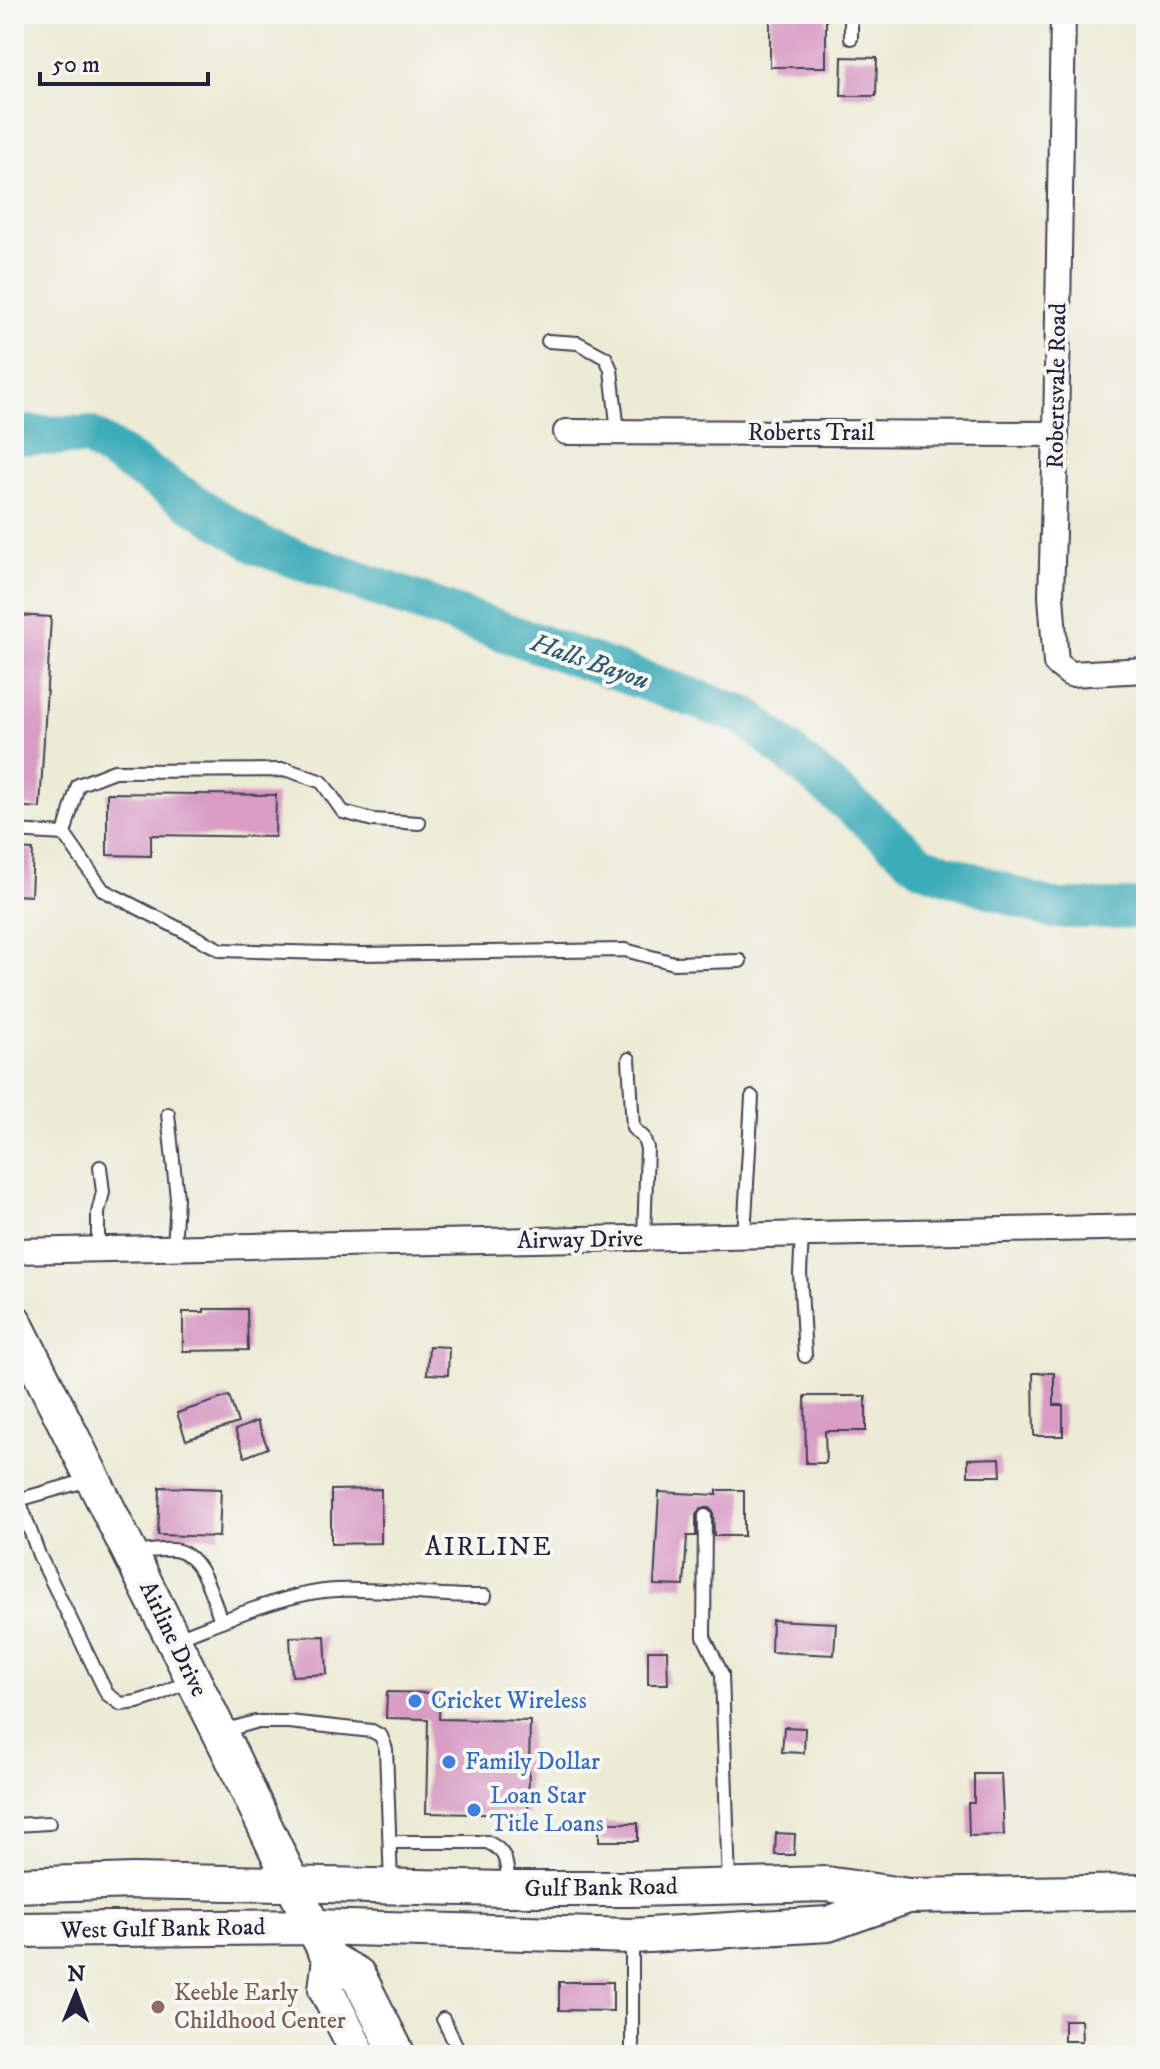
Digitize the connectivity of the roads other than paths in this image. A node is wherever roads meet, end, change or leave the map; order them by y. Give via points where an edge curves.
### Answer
1 (851, 14) edge
2 (1063, 14) edge
3 (851, 38) dead end
4 (548, 341) dead end
5 (566, 432) dead end
6 (618, 432) junction
7 (1056, 434) junction
8 (1146, 670) edge
9 (419, 823) dead end
10 (14, 831) edge
11 (64, 834) junction
12 (740, 961) dead end
13 (629, 1059) dead end
14 (752, 1097) dead end
15 (168, 1114) dead end
16 (100, 1167) dead end
17 (1146, 1227) edge
18 (802, 1235) junction
19 (744, 1236) junction
20 (644, 1238) junction
21 (174, 1248) junction
22 (98, 1249) junction
23 (14, 1251) edge
24 (18, 1338) edge
25 (805, 1356) dead end
26 (93, 1479) junction
27 (14, 1486) edge
28 (18, 1500) junction
29 (705, 1516) dead end
30 (131, 1553) junction
31 (485, 1596) dead end
32 (221, 1621) junction
33 (174, 1639) junction
34 (193, 1679) junction
35 (220, 1732) junction
36 (49, 1823) dead end
37 (14, 1825) edge
38 (390, 1842) junction
39 (292, 1884) junction
40 (14, 1885) edge
41 (729, 1885) junction
42 (391, 1886) junction
43 (509, 1889) junction
44 (1146, 1892) edge
45 (909, 1896) junction
46 (313, 1927) junction
47 (14, 1930) edge
48 (632, 1936) junction
49 (330, 1959) junction
50 (443, 2019) dead end
51 (359, 2055) edge
52 (398, 2055) edge
53 (461, 2055) edge
54 (632, 2055) edge

1 - 3 lane
2 - 7 street, Robertsvale Road
4 - 6 lane via 578,343 606,358
5 - 6 street, Roberts Trail
6 - 7 street, Roberts Trail
7 - 8 street, Robertsvale Road via 1051,596 1056,663 1070,674
9 - 11 lane via 343,812 322,782 288,770 114,771 78,785
10 - 11 lane
11 - 12 lane via 103,890 221,950 625,950 674,963
13 - 20 lane via 633,1128 647,1148
14 - 19 lane
15 - 21 lane via 177,1198
16 - 22 lane
17 - 18 street, Airway Drive
18 - 19 street, Airway Drive
18 - 25 lane
19 - 20 street, Airway Drive
20 - 21 street, Airway Drive
21 - 22 street, Airway Drive
22 - 23 street, Airway Drive
24 - 26 main road, Airline Drive
26 - 28 lane
26 - 30 main road, Airline Drive
27 - 28 lane
28 - 34 lane via 107,1694 121,1704 137,1702
29 - 41 lane via 704,1637 722,1674
30 - 32 lane via 176,1550 192,1559
30 - 33 main road, Airline Drive
31 - 32 lane via 334,1590
32 - 33 lane
33 - 34 main road, Airline Drive
34 - 35 main road, Airline Drive
35 - 38 lane via 255,1722 289,1722 381,1736
35 - 39 main road, Airline Drive
36 - 37 lane
38 - 42 lane
38 - 43 lane via 487,1842 506,1858
39 - 40 main road, West Gulf Bank Road
39 - 42 main road, Gulf Bank Road
39 - 46 main road, Airline Drive
41 - 43 main road, Gulf Bank Road
41 - 45 main road, Gulf Bank Road via 826,1884
42 - 43 main road, Gulf Bank Road
44 - 45 main road, Gulf Bank Road
45 - 48 main road, Gulf Bank Road via 828,1924
46 - 47 main road, West Gulf Bank Road
46 - 48 main road, Gulf Bank Road
46 - 49 main road, Airline Drive
48 - 54 lane
49 - 51 main road, Airline Drive via 326,1989
49 - 52 main road, Airline Drive via 358,1975
50 - 53 lane

